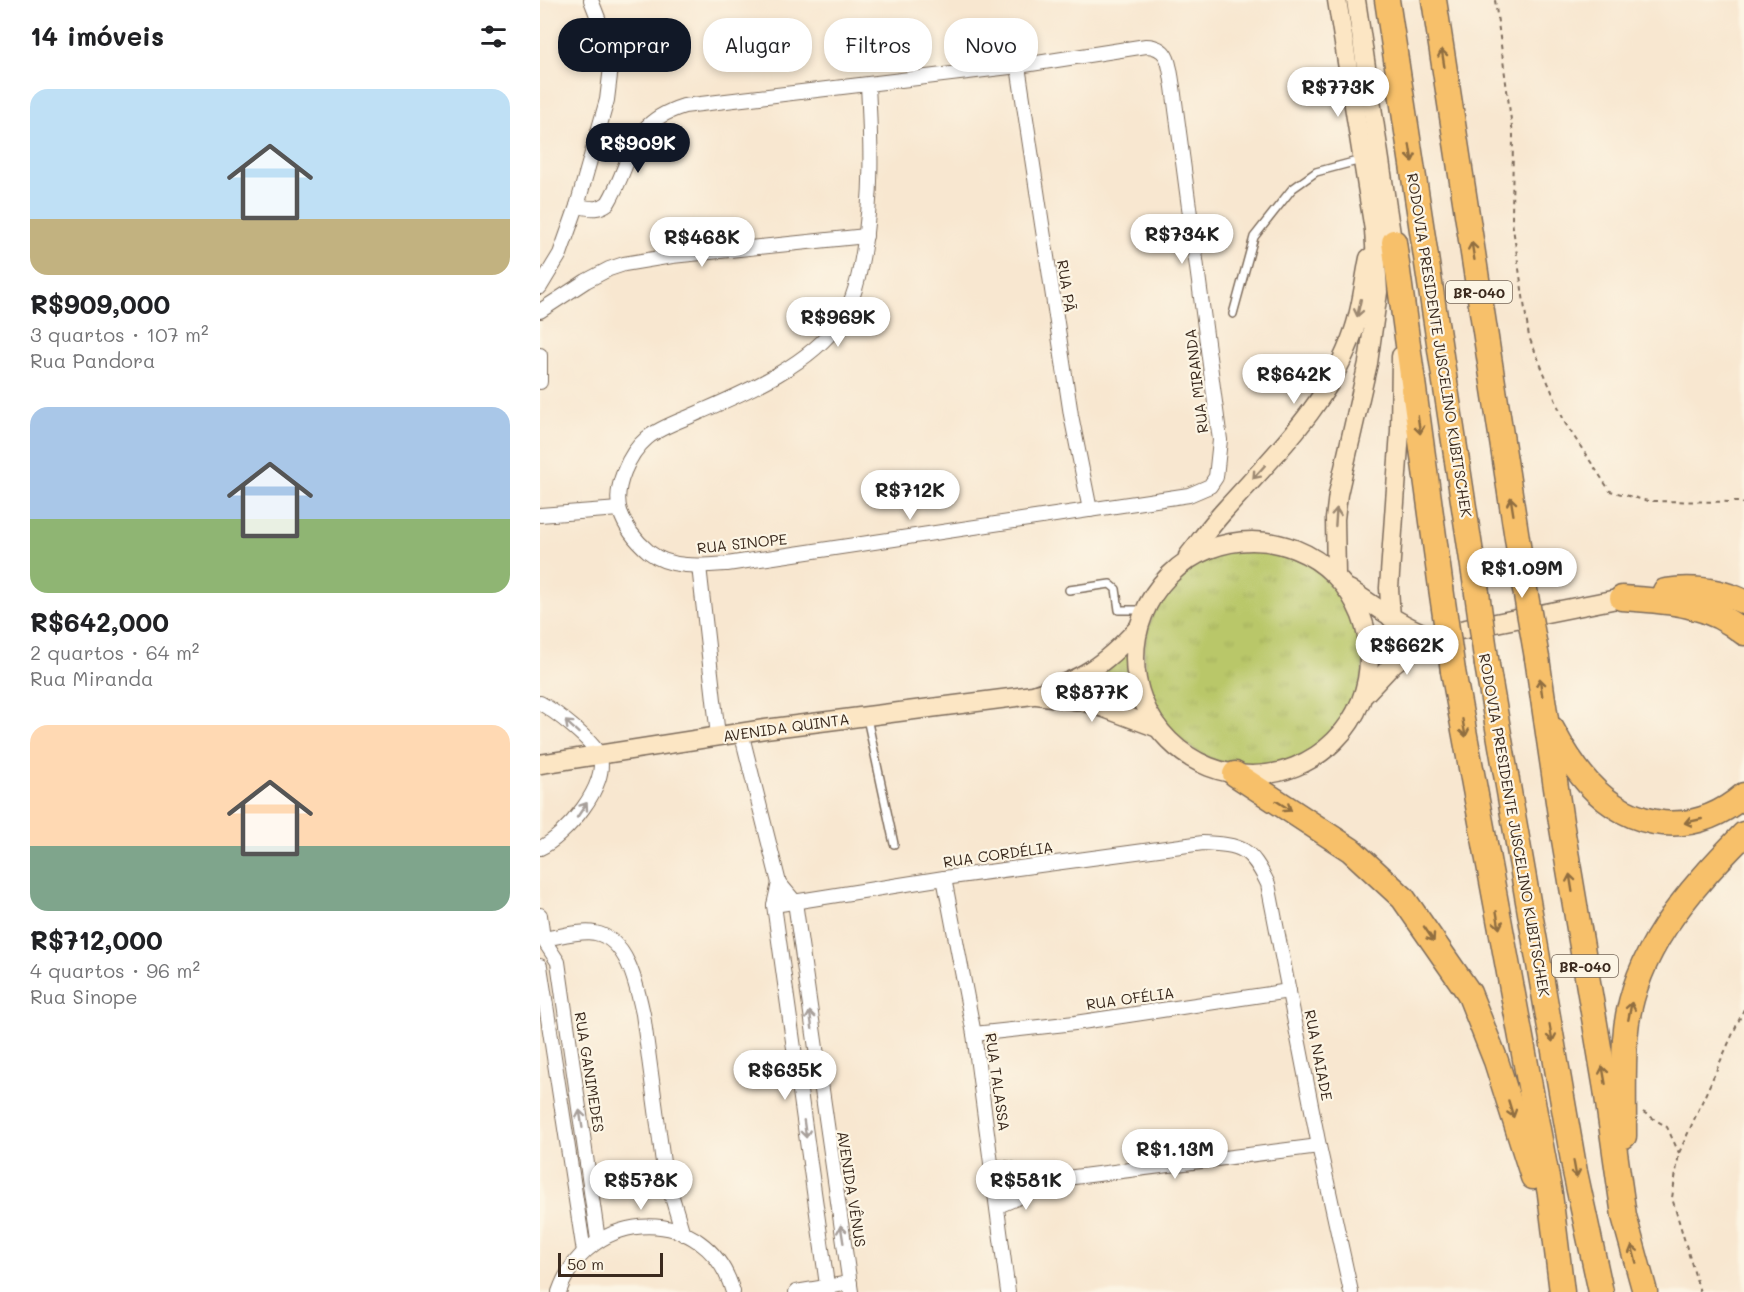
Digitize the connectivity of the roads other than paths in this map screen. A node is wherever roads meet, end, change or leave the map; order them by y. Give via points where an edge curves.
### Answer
1 (591, 0) edge
2 (1337, 0) edge
3 (1356, 0) edge
4 (1387, 0) edge
5 (1434, 0) edge
6 (1038, 63) edge
7 (971, 72) edge
8 (1019, 72) edge
9 (868, 85) junction
10 (1363, 159) junction
11 (577, 206) junction
12 (866, 236) junction
13 (1384, 236) junction
14 (540, 287) edge
15 (540, 311) edge
16 (1233, 314) dead end
17 (540, 355) edge
18 (540, 382) edge
19 (1216, 477) joint
20 (619, 509) junction
21 (1090, 510) junction
22 (540, 515) edge
23 (1183, 562) junction
24 (699, 566) junction
25 (1340, 581) junction
26 (1069, 590) dead end
27 (1622, 598) junction
28 (1744, 603) edge
29 (1144, 610) junction
30 (1391, 618) junction
31 (1137, 629) junction
32 (1744, 633) edge
33 (1430, 636) junction
34 (1033, 695) junction
35 (1364, 696) junction
36 (540, 703) edge
37 (867, 716) junction
38 (1545, 716) junction
39 (1158, 728) junction
40 (741, 732) junction
41 (718, 736) junction
42 (599, 756) junction
43 (540, 764) edge
44 (1235, 774) junction
45 (1744, 795) edge
46 (1744, 834) edge
47 (894, 844) dead end
48 (1227, 844) joint
49 (540, 849) edge
50 (944, 878) junction
51 (779, 883) junction
52 (795, 902) junction
53 (774, 905) junction
54 (540, 915) edge
55 (541, 939) edge
56 (540, 965) edge
57 (1289, 990) junction
58 (974, 1034) junction
59 (1319, 1146) junction
60 (993, 1167) junction
61 (1027, 1183) junction
62 (998, 1206) junction
63 (1624, 1216) junction
64 (683, 1234) junction
65 (598, 1240) junction
66 (584, 1252) junction
67 (1561, 1285) edge
68 (850, 1287) edge
69 (827, 1290) edge
70 (1347, 1291) edge
71 (559, 1292) edge
72 (733, 1292) edge
73 (796, 1292) edge
74 (1008, 1292) edge
75 (1601, 1292) edge
76 (1645, 1292) edge

1 - 11 street via 608,44 611,67 607,100
2 - 10 street
3 - 13 street
4 -> 75 highway, RODOVIA PRESIDENTE JUSCELINO KUBITSCHEK / BR-040, bridge via 1487,665 1575,1172
38 -> 5 highway, BR-040, bridge
6 - 19 street, RUA MIRANDA via 1146,46 1158,46 1168,61 1217,418 1220,450
7 - 9 street
8 - 21 street, RUA PÃ via 1065,382
9 - 11 street via 702,103 669,111 641,133 609,203 594,209
9 - 12 street via 872,177
10 - 13 street
10 - 16 lane via 1316,172 1292,189 1254,237
11 - 14 street via 560,254
12 - 15 street via 624,264 586,281
12 - 20 street via 848,309 828,336 766,382 647,438 624,470
13 -> 23 street via 1354,329 1321,399
25 -> 13 street via 1335,519 1338,494 1374,324
13 - 30 street via 1401,352 1400,431 1389,588
13 -> 67 highway, bridge via 1453,671 1550,1194
17 - 18 street
19 - 21 street, RUA SINOPE via 1210,486 1189,495
20 - 22 street
20 - 24 street, RUA SINOPE via 639,544 655,556
21 - 24 street, RUA SINOPE
23 - 25 street via 1213,547 1246,541 1279,543 1310,555
23 - 29 street via 1161,584
24 - 41 street
25 - 30 street
25 - 35 street via 1363,619 1369,644
26 - 29 lane via 1110,584 1116,589 1119,610
27 - 28 highway via 1692,589 1728,595
27 - 32 highway via 1701,609 1717,614
27 - 33 street
29 - 31 street
30 - 33 street
31 - 34 street, AVENIDA QUINTA via 1091,671
31 - 39 street via 1134,664 1141,698
33 - 35 street via 1393,664
34 - 37 street, AVENIDA QUINTA
34 - 39 street, AVENIDA QUINTA via 1081,701
35 - 44 street via 1349,724 1327,748 1299,765 1268,774
42 -> 36 street via 590,742
37 - 40 street, AVENIDA QUINTA
37 - 47 lane
45 -> 38 highway via 1718,813 1684,823 1664,824 1635,816 1589,784 1573,765
63 -> 38 highway, BR-040
39 - 44 street via 1179,750 1206,766
40 - 41 street, AVENIDA QUINTA
40 - 51 street
41 - 42 street, AVENIDA QUINTA
42 - 43 street, AVENIDA QUINTA
49 -> 42 street via 577,818 590,799 601,766
44 -> 67 highway via 1351,850 1377,872 1403,898 1469,993 1499,1071 1550,1233
63 -> 46 highway via 1625,1039 1634,993 1655,940 1679,905
48 - 50 street, RUA CORDÉLIA via 1203,843
48 - 57 street, RUA NAIADE via 1246,850 1268,884
50 - 52 street, RUA CORDÉLIA
50 - 58 street, RUA TALASSA
51 - 52 street
51 - 53 street
52 - 53 street, RUA CORDÉLIA
68 -> 52 street, AVENIDA VÊNUS
53 -> 69 street
54 - 55 street
55 - 56 street
55 - 64 street via 594,932 611,939 622,954 638,991 664,1170
65 -> 55 street, RUA GANIMEDES via 558,962
56 - 66 street
57 - 58 street, RUA OFÉLIA via 1075,1023
57 - 59 street, RUA NAIADE
58 - 60 street, RUA TALASSA
59 - 61 street
59 - 70 street, RUA NAIADE
60 - 61 street via 1017,1170
60 - 62 street, RUA TALASSA
61 - 62 street via 1017,1198
62 - 74 street, RUA TALASSA
76 -> 63 highway, BR-040
64 - 65 street via 667,1228 640,1227
64 - 72 street via 712,1254
65 - 66 street
66 - 71 street via 572,1264
68 - 69 street
69 - 73 street

